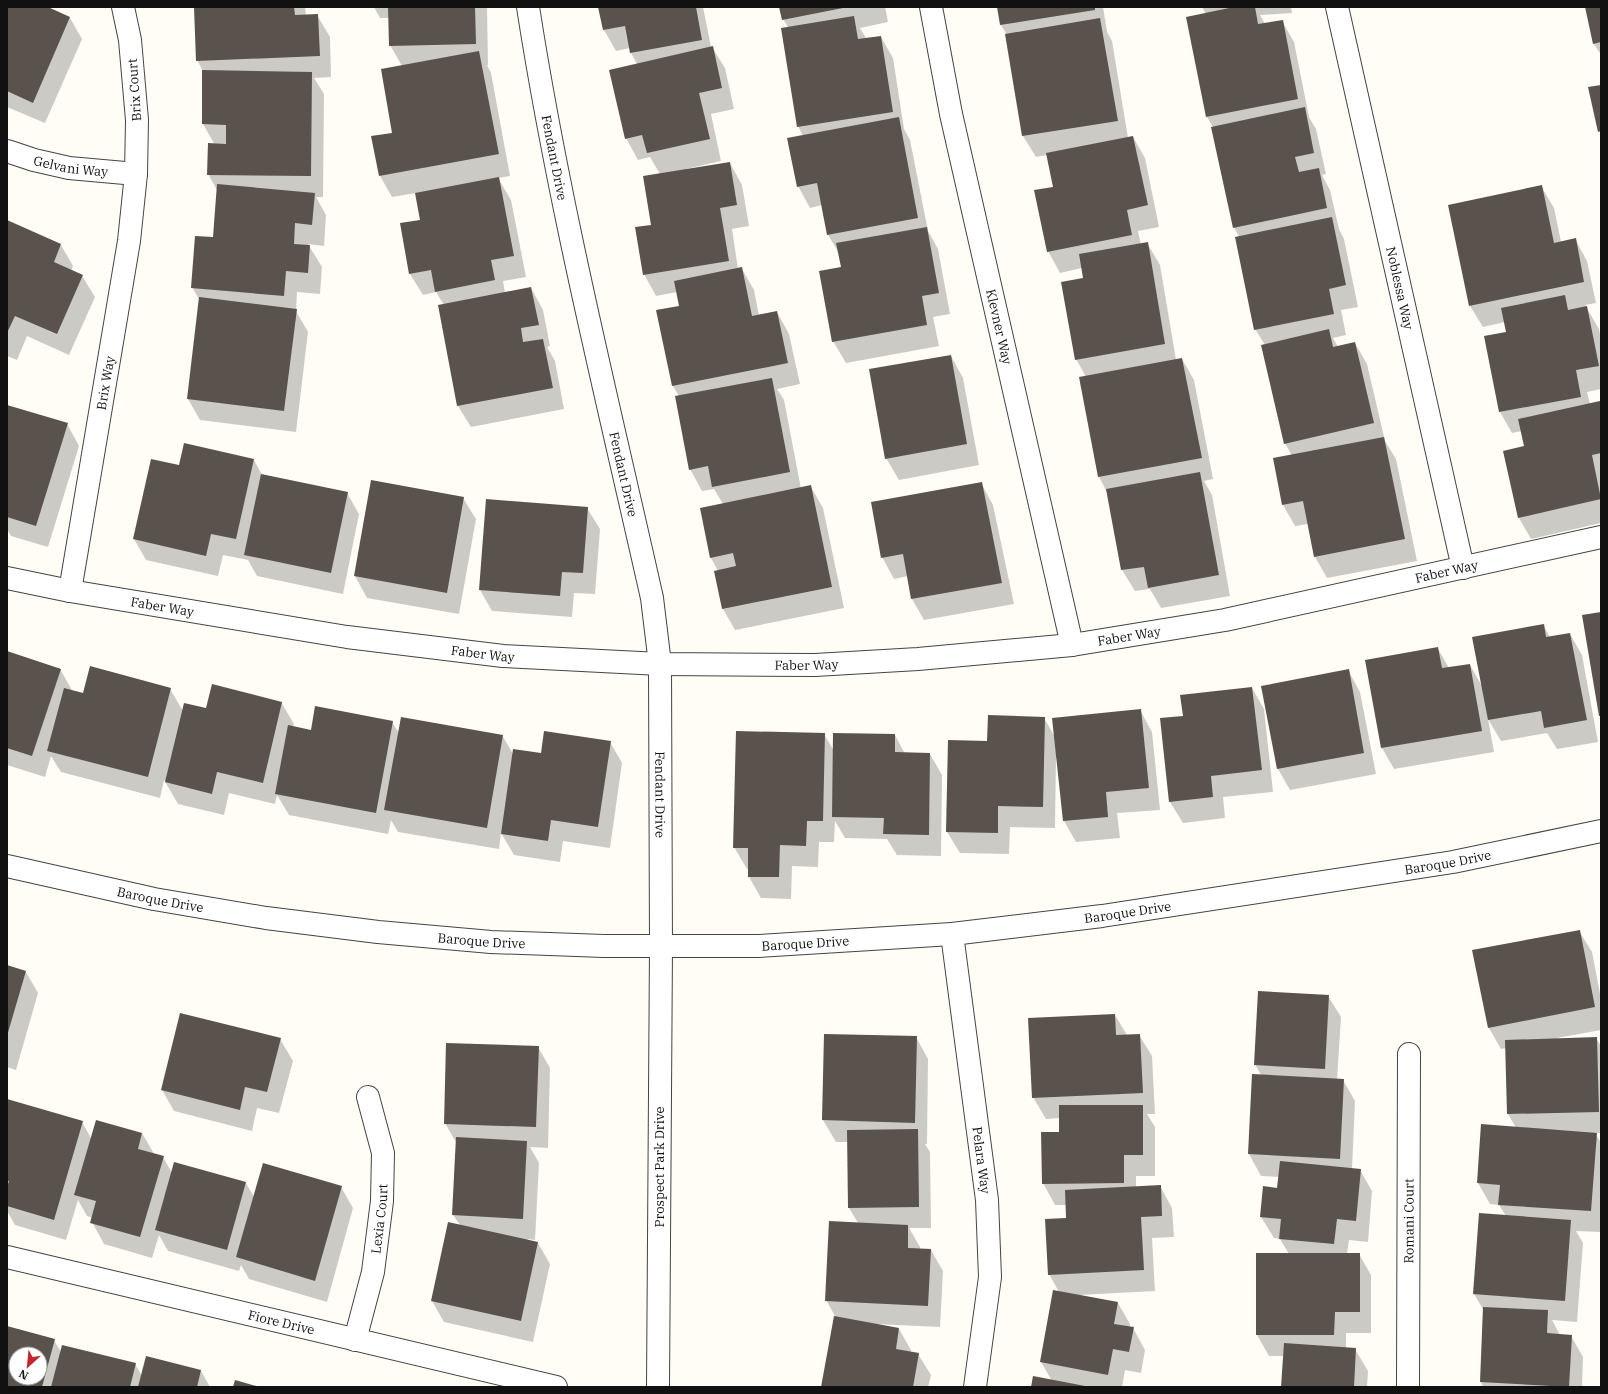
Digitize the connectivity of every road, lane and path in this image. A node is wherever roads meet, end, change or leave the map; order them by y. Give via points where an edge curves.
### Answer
1 (123, 7) edge
2 (528, 7) edge
3 (931, 7) edge
4 (1337, 7) edge
5 (7, 151) edge
6 (136, 174) junction
7 (1601, 537) edge
8 (1463, 568) junction
9 (7, 578) edge
10 (70, 591) junction
11 (1072, 645) junction
12 (660, 664) junction
13 (1601, 831) edge
14 (7, 866) edge
15 (952, 934) junction
16 (660, 947) junction
17 (1409, 1054) dead end
18 (368, 1097) dead end
19 (7, 1258) edge
20 (355, 1340) junction
21 (556, 1387) edge
22 (658, 1387) edge
23 (975, 1387) edge
24 (1408, 1387) edge

1 - 6 street, Brix Court via 130,40 136,120
2 - 12 street, Fendant Drive via 562,196 652,598
3 - 11 street, Klevner Way via 951,114
4 - 8 street, Noblessa Way
5 - 6 street, Gelvani Way via 70,168
6 - 10 street, Brix Way via 130,241
7 - 8 street, Faber Way
8 - 11 street, Faber Way via 1225,620
9 - 10 street, Faber Way
10 - 12 street, Faber Way via 348,637 503,656
11 - 12 street, Faber Way via 918,659 815,665
12 - 16 street, Fendant Drive
13 - 15 street, Baroque Drive via 1453,862 1102,916
14 - 16 street, Baroque Drive via 154,899 266,918 491,942
15 - 16 street, Baroque Drive via 758,946
15 - 23 street, Pelara Way via 987,1200 990,1277
16 - 22 street, Prospect Park Drive
17 - 24 street, Romani Court
18 - 20 street, Lexia Court via 383,1153 382,1201 373,1272
19 - 20 street, Fiore Drive
20 - 21 street, Fiore Drive

